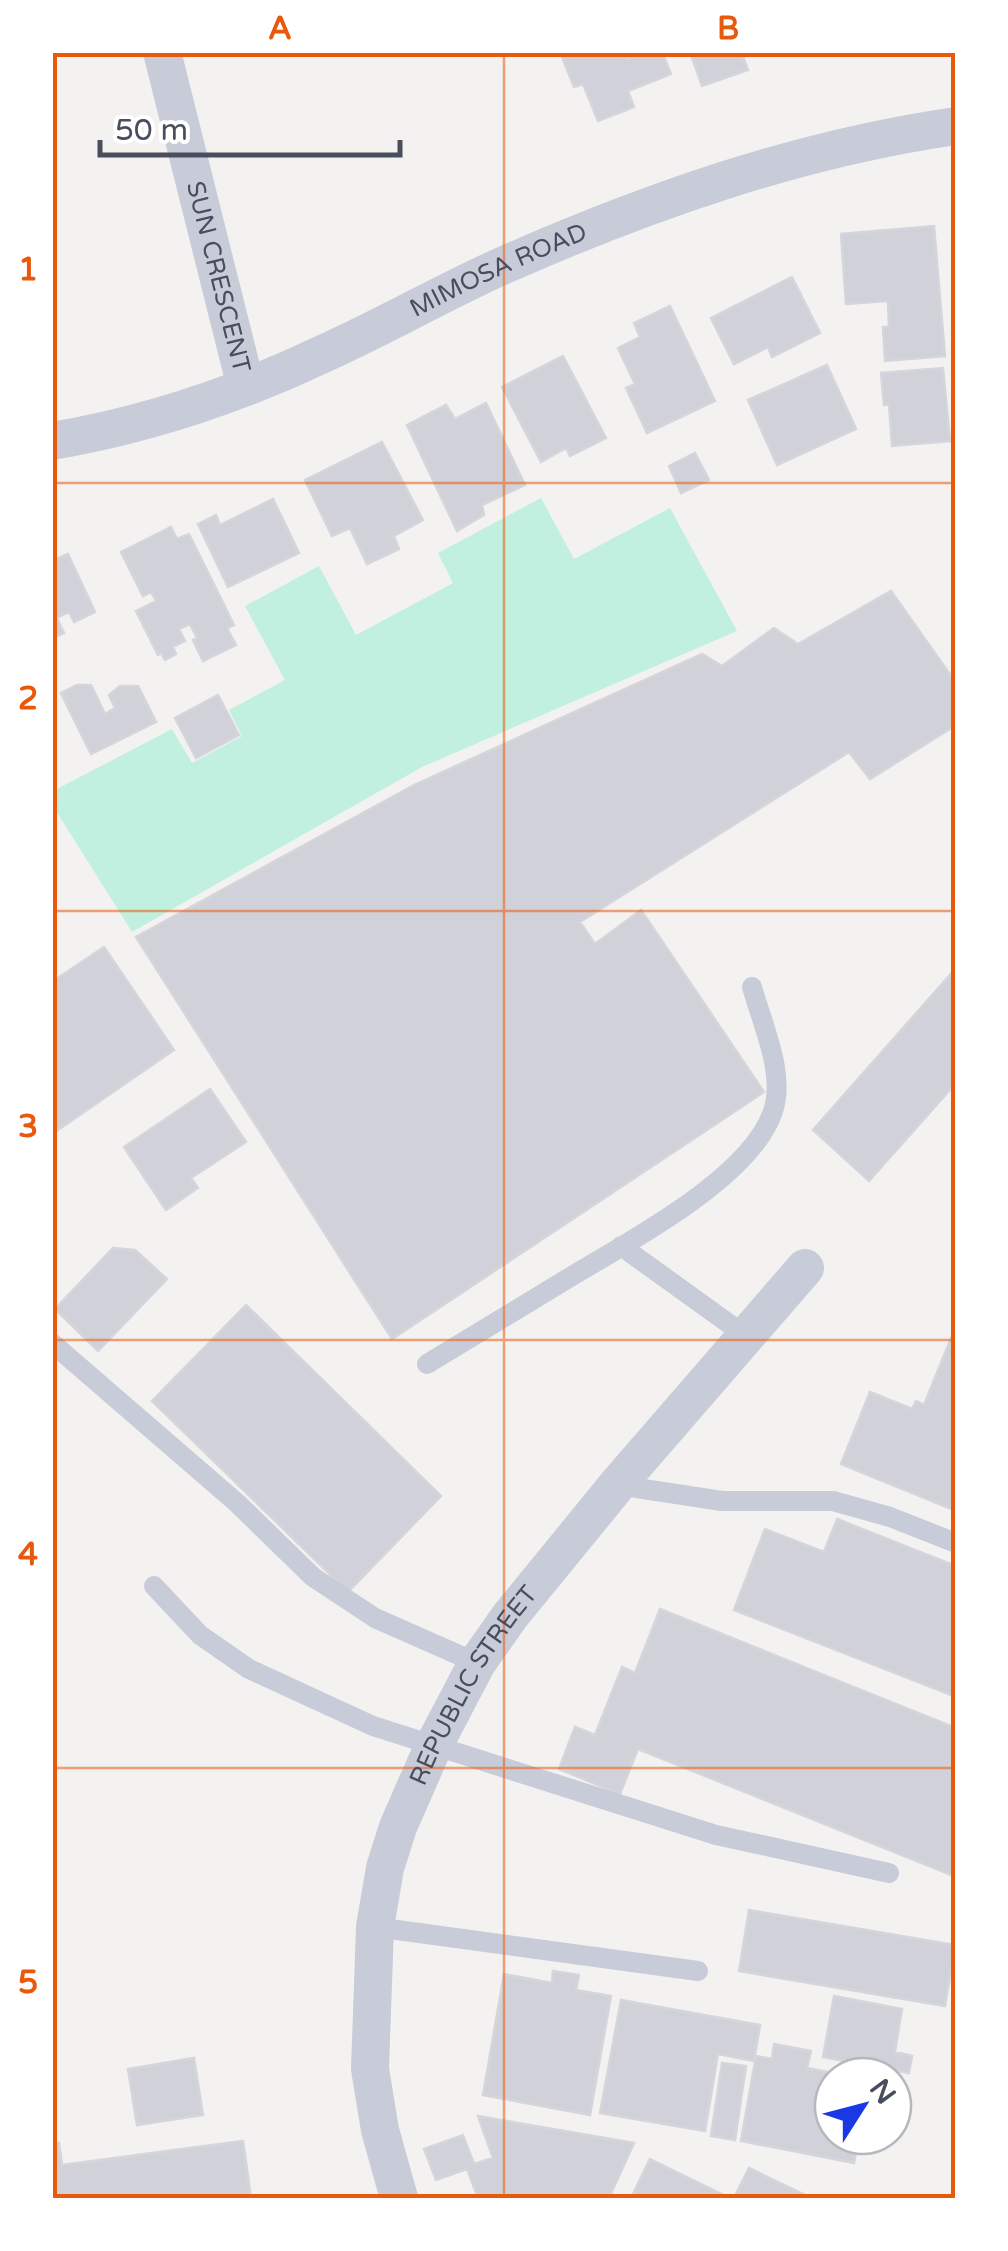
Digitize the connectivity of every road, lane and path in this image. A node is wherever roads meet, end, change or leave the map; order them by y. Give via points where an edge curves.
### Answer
1 (162, 52) edge
2 (956, 126) edge
3 (246, 387) junction
4 (52, 441) edge
5 (752, 987) dead end
6 (621, 1246) junction
7 (806, 1268) dead end
8 (746, 1336) junction
9 (52, 1343) edge
10 (427, 1364) dead end
11 (618, 1485) junction
12 (956, 1543) edge
13 (154, 1586) dead end
14 (477, 1663) junction
15 (433, 1747) junction
16 (889, 1874) dead end
17 (375, 1926) junction
18 (698, 1970) dead end
19 (399, 2198) edge

1 - 3 street, SUN CRESCENT
2 - 3 street, MIMOSA ROAD via 816,154 678,194 498,268
3 - 4 street, MIMOSA ROAD via 161,416
5 - 6 lane via 777,1093 768,1122 748,1153 717,1180
6 - 8 lane
6 - 10 lane
7 - 8 street, REPUBLIC STREET
8 - 11 street, REPUBLIC STREET
9 - 14 lane via 313,1577 376,1618
11 - 12 lane via 722,1501 832,1500
11 - 14 street, REPUBLIC STREET
13 - 15 lane via 200,1635 249,1669
14 - 15 street, REPUBLIC STREET
15 - 16 lane via 716,1835
15 - 17 street, REPUBLIC STREET via 398,1827
17 - 18 lane
17 - 19 street, REPUBLIC STREET via 370,2070

